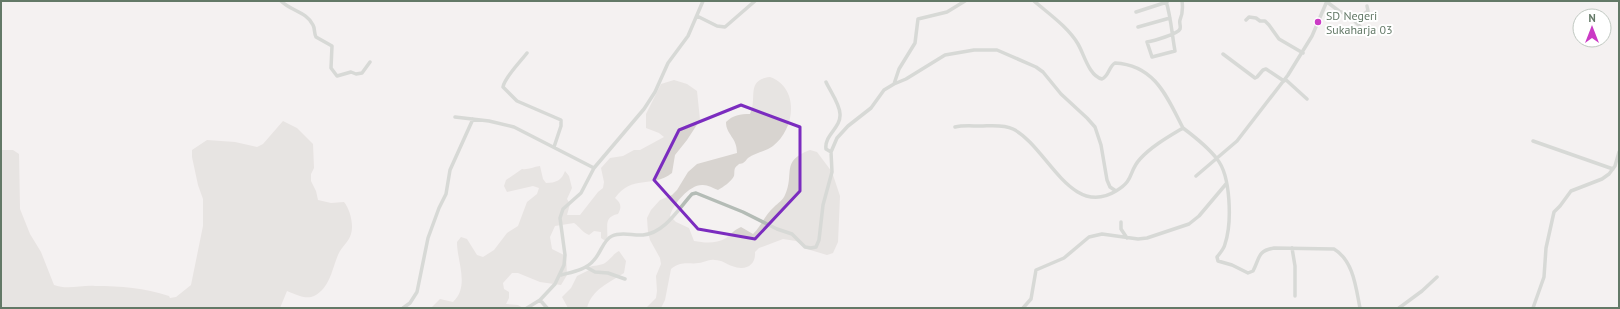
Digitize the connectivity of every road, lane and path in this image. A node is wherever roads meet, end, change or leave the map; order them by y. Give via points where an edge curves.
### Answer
1 (281, 1) edge
2 (703, 1) edge
3 (755, 1) edge
4 (965, 1) edge
5 (1034, 1) edge
6 (1182, 1) edge
7 (1327, 1) edge
8 (1166, 2) edge
9 (1367, 6) dead end
10 (1136, 12) dead end
11 (697, 16) junction
12 (1170, 18) junction
13 (1246, 20) dead end
14 (1355, 21) junction
15 (1138, 27) dead end
16 (1172, 34) junction
17 (1368, 35) dead end
18 (527, 53) dead end
19 (1302, 53) junction
20 (1223, 54) dead end
21 (370, 62) dead end
22 (1284, 80) junction
23 (826, 82) dead end
24 (894, 84) junction
25 (1307, 100) dead end
26 (455, 118) dead end
27 (473, 119) junction
28 (955, 127) dead end
29 (1183, 128) junction
30 (1533, 140) dead end
31 (554, 147) junction
32 (831, 152) junction
33 (1619, 152) edge
34 (1217, 159) junction
35 (594, 168) junction
36 (1613, 169) junction
37 (1196, 176) dead end
38 (1226, 184) junction
39 (1116, 191) junction
40 (1121, 222) dead end
41 (1127, 238) junction
42 (1292, 248) junction
43 (586, 267) junction
44 (561, 275) junction
45 (1437, 277) dead end
46 (625, 279) dead end
47 (1295, 296) dead end
48 (540, 300) junction
49 (403, 308) edge
50 (527, 308) edge
51 (547, 308) edge
52 (1022, 308) edge
53 (1360, 308) edge
54 (1399, 308) edge
55 (1533, 308) edge

1 - 21 street via 288,8 307,16 314,25 316,37 332,46 331,68 335,74 340,76 351,72 362,73
2 - 11 street
3 - 11 street via 725,27
4 - 24 street via 947,12 918,19 915,43 901,64
5 - 29 street via 1075,39 1097,77 1105,78 1115,63 1131,66 1150,75 1158,83
6 - 16 street via 1180,30
7 - 14 street
7 - 19 street
8 - 10 street
8 - 12 street
9 - 14 street via 1368,11
11 - 35 street via 688,36 668,63 644,109
12 - 15 street
12 - 16 street
13 - 19 street via 1249,17 1265,21 1278,39
14 - 17 street
16 - 16 street via 1175,51 1152,57 1147,42
18 - 31 street via 506,78 503,87 517,101 561,120
19 - 22 street
20 - 22 street via 1254,78 1266,69
22 - 25 street
22 - 34 street via 1237,141
23 - 32 street via 840,113 838,123 826,141 826,149
24 - 32 street via 884,90 871,108 843,131 834,142
24 - 39 street via 945,55 974,50 997,50 1036,67 1095,127 1107,180 1110,187
26 - 27 street
27 - 31 street via 514,127
27 - 49 street via 450,170 446,194 428,238 418,292
28 - 39 street via 992,126 1012,129 1030,143 1079,193 1097,198
29 - 34 street via 1201,141
29 - 39 street via 1145,154 1137,162 1127,182
30 - 36 street
31 - 35 street
32 - 43 street via 832,172 823,205 820,240 816,247 805,247 792,234 696,193 692,194 655,232 642,235 617,234 610,237 595,260
33 - 36 street
34 - 37 street
34 - 38 street via 1224,171
35 - 44 street via 581,193 563,209 561,215 566,258
36 - 55 street via 1602,179 1571,191 1554,212 1546,248 1544,278
38 - 41 street via 1189,224 1154,237
38 - 42 street via 1229,202 1227,236 1224,247 1217,257 1218,261 1248,273 1253,271 1260,254 1266,250
40 - 41 street via 1120,229
41 - 52 street via 1102,234 1089,237 1064,258 1036,270 1031,298
42 - 47 street
42 - 53 street via 1331,248 1337,251 1353,275
43 - 44 street
43 - 46 street via 595,272
44 - 48 street
45 - 54 street
48 - 50 street
48 - 51 street

